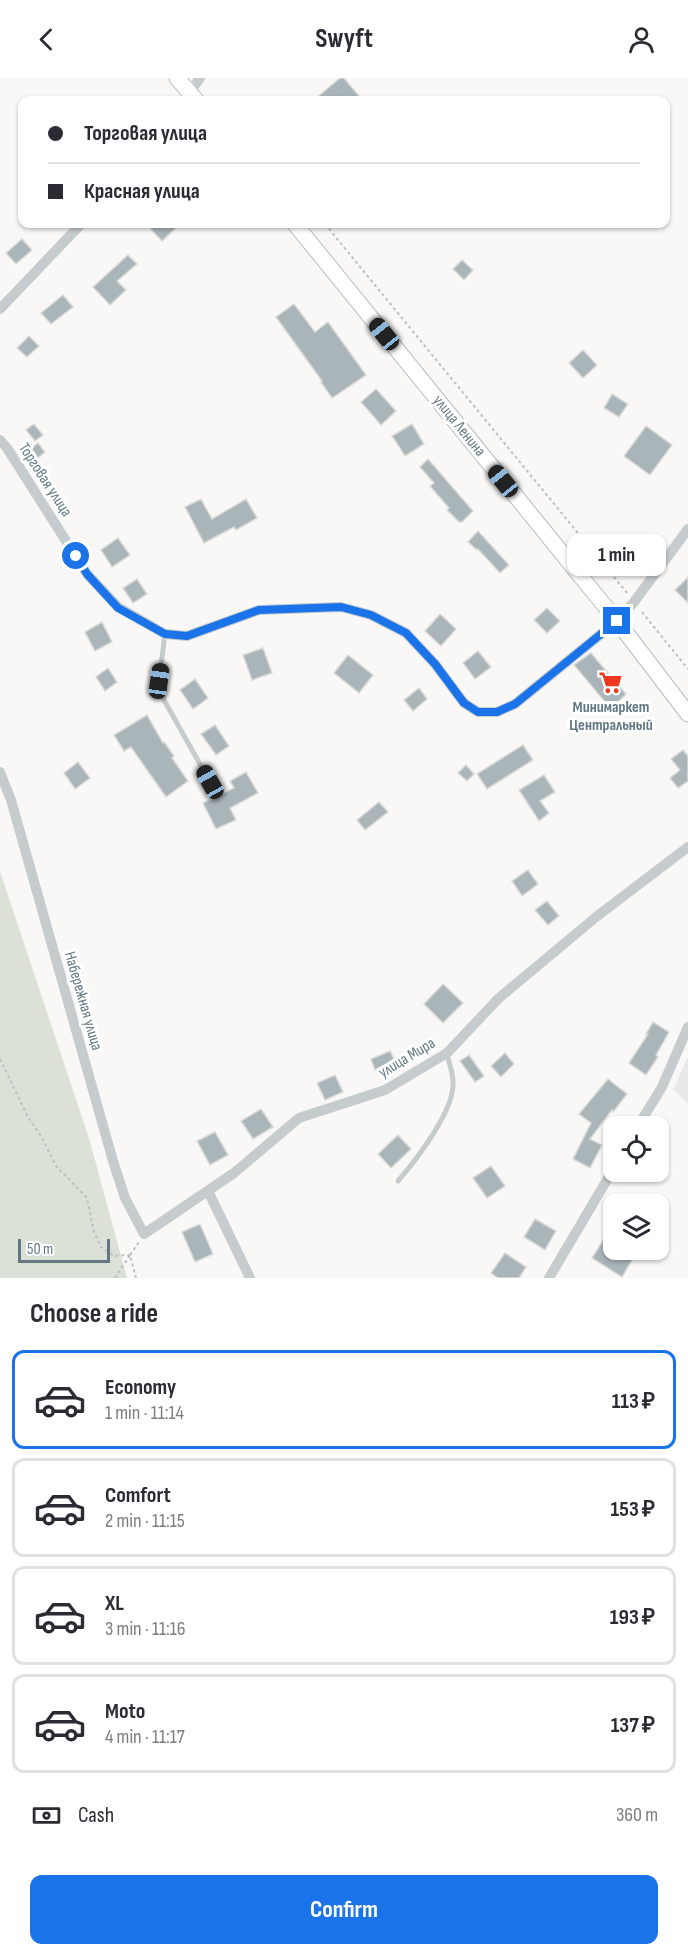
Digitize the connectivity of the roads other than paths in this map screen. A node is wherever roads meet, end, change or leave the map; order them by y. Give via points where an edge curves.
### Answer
1 (177, 78) edge
2 (200, 78) edge
3 (190, 96) edge
4 (192, 96) edge
5 (77, 228) edge
6 (299, 228) edge
7 (0, 309) edge
8 (0, 440) edge
9 (688, 529) edge
10 (617, 621) junction
11 (165, 634) junction
12 (688, 714) edge
13 (0, 772) edge
14 (210, 782) dead end
15 (688, 847) edge
16 (688, 1027) edge
17 (447, 1053) junction
18 (644, 1116) edge
19 (398, 1181) dead end
20 (606, 1182) edge
21 (208, 1191) junction
22 (144, 1234) joint
23 (250, 1278) edge
24 (549, 1278) edge

1 - 3 street
2 - 4 street
5 - 7 street
6 - 10 street, улица Ленина
8 - 11 street, Торговая улица via 87,574 118,608
9 - 10 street
10 - 11 street via 515,704 497,712 478,712 464,703 406,633 371,615 341,607 259,610 187,636
10 - 12 street, улица Ленина
11 - 14 lane via 159,681 164,700
13 - 22 street, Набережная улица via 113,1161 125,1198
15 - 17 street, улица Мира via 499,998
16 - 18 street via 662,1087
17 - 19 lane via 453,1083 450,1104
17 - 21 street, улица Мира via 385,1090 299,1118
20 - 24 street
21 - 22 street, улица Мира
21 - 23 street

